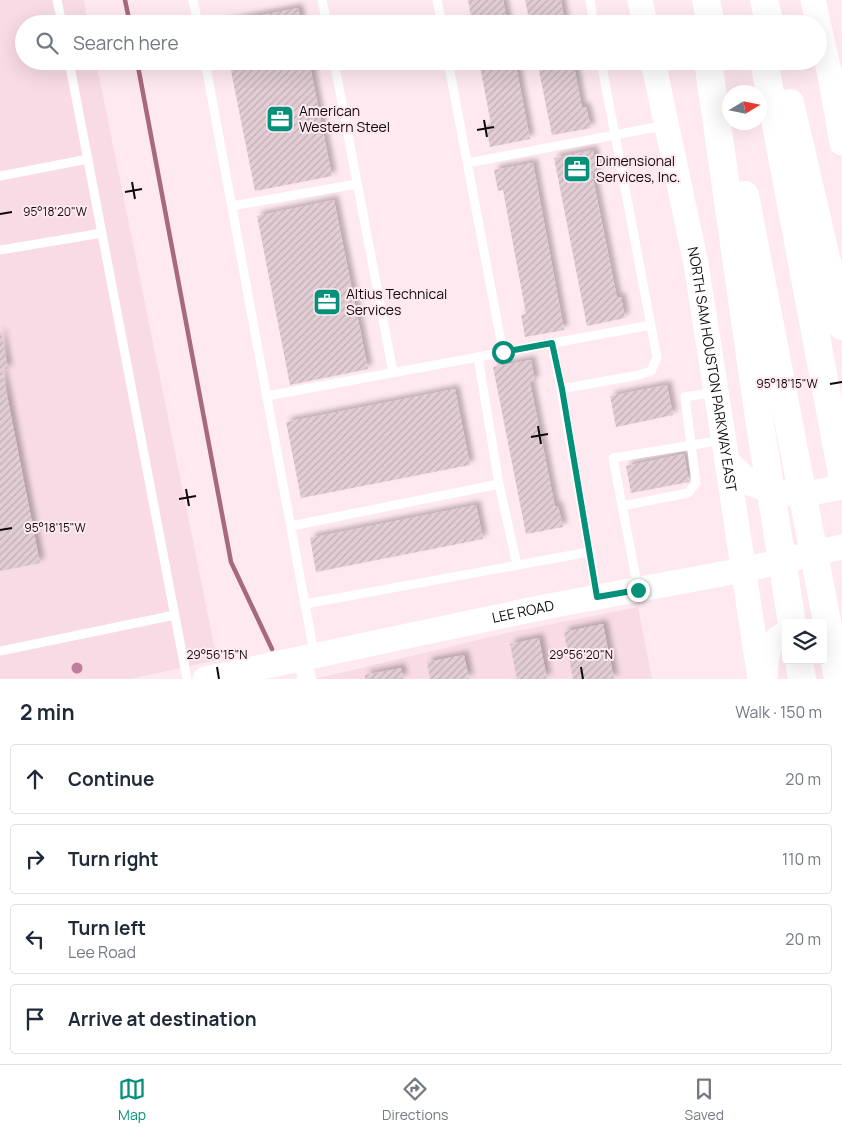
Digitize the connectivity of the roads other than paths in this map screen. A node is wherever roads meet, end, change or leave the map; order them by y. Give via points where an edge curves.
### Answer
1 (57, 0) edge
2 (196, 0) edge
3 (322, 0) edge
4 (437, 0) edge
5 (590, 0) edge
6 (640, 0) edge
7 (699, 0) edge
8 (706, 0) edge
9 (752, 0) edge
10 (764, 0) edge
11 (813, 0) edge
12 (60, 15) edge
13 (197, 15) edge
14 (325, 15) edge
15 (440, 15) edge
16 (592, 15) edge
17 (643, 15) edge
18 (702, 15) edge
19 (709, 15) edge
20 (755, 15) edge
21 (768, 15) edge
22 (816, 15) edge
23 (827, 62) edge
24 (71, 70) edge
25 (207, 70) edge
26 (336, 70) edge
27 (450, 70) edge
28 (603, 70) edge
29 (655, 70) edge
30 (709, 70) edge
31 (721, 70) edge
32 (766, 70) edge
33 (781, 70) edge
34 (724, 85) edge
35 (666, 125) junction
36 (733, 130) edge
37 (615, 135) junction
38 (842, 143) edge
39 (88, 160) junction
40 (467, 163) junction
41 (0, 176) edge
42 (357, 184) junction
43 (232, 206) junction
44 (102, 233) junction
45 (0, 250) edge
46 (651, 325) junction
47 (842, 326) edge
48 (552, 343) junction
49 (503, 352) junction
50 (478, 357) junction
51 (393, 372) junction
52 (562, 389) junction
53 (716, 392) junction
54 (266, 396) junction
55 (692, 444) junction
56 (725, 450) junction
57 (842, 474) edge
58 (499, 484) junction
59 (842, 487) edge
60 (622, 506) junction
61 (291, 526) junction
62 (842, 548) edge
63 (589, 552) junction
64 (517, 565) junction
65 (743, 570) junction
66 (638, 590) junction
67 (597, 597) junction
68 (305, 604) junction
69 (175, 615) junction
70 (842, 618) edge
71 (791, 619) edge
72 (827, 621) edge
73 (782, 635) edge
74 (0, 651) edge
75 (799, 664) edge
76 (308, 665) edge
77 (837, 675) edge
78 (188, 679) edge
79 (205, 679) edge
80 (760, 679) edge
81 (765, 679) edge
82 (802, 679) edge

1 - 12 lane
2 - 13 lane
3 - 14 lane
4 - 15 lane
5 - 16 lane
6 - 17 main road
7 - 18 highway
8 - 19 highway
9 - 20 highway
10 - 21 highway
11 - 22 main road
23 - 38 main road
24 - 39 lane
25 - 43 lane
26 - 42 lane
27 - 40 lane
28 - 37 lane
29 - 35 main road, NORTH SAM HOUSTON PARKWAY EAST
30 - 71 highway
31 - 34 highway
32 - 57 highway
33 - 47 highway
35 - 37 lane
35 - 53 main road, NORTH SAM HOUSTON PARKWAY EAST via 696,264
36 - 77 highway
37 - 40 lane
37 - 46 lane
39 - 41 lane
39 - 44 lane
40 - 49 lane
42 - 43 lane
42 - 51 lane
43 - 54 lane
44 - 45 lane
44 - 69 lane
46 - 48 lane
46 - 52 lane via 657,358 651,371
48 - 49 lane
48 - 52 lane
49 - 50 lane
50 - 51 lane
50 - 58 lane
51 - 54 lane
52 - 63 lane
53 - 55 lane via 685,397
53 - 56 main road, NORTH SAM HOUSTON PARKWAY EAST
54 - 61 lane
55 - 56 lane
55 - 60 lane via 696,483 688,493
55 - 60 lane via 613,458
56 - 59 main road via 750,483 770,491 801,495
56 - 65 main road, NORTH SAM HOUSTON PARKWAY EAST
58 - 61 lane
58 - 64 lane
60 - 66 lane
61 - 68 lane
62 - 65 main road, LEE ROAD
63 - 64 lane
63 - 67 lane
64 - 68 lane
65 - 66 main road, LEE ROAD
65 - 80 main road, NORTH SAM HOUSTON PARKWAY EAST
66 - 67 main road, LEE ROAD
67 - 76 main road, LEE ROAD
68 - 76 lane
69 - 74 lane
69 - 78 lane
70 - 72 main road
73 - 81 main road via 768,649
75 - 82 highway
76 - 79 main road, LEE ROAD

